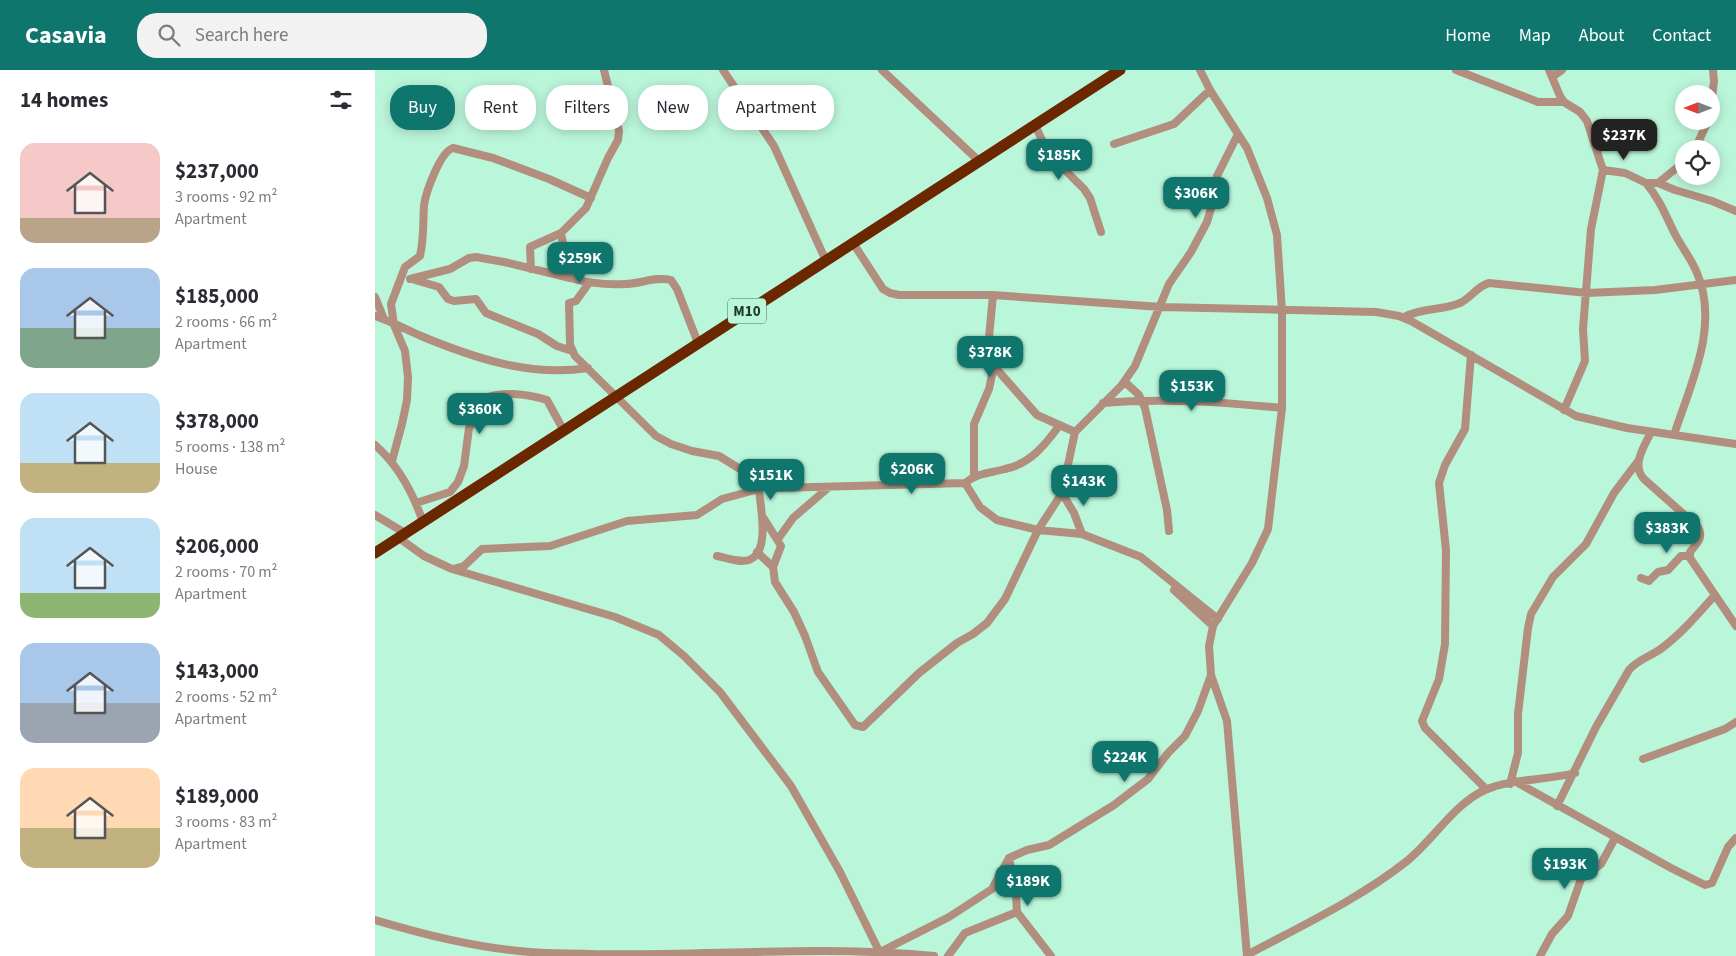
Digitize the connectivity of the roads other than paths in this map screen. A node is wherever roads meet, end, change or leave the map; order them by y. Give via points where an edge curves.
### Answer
1 (604, 70) edge
2 (723, 70) edge
3 (882, 70) edge
4 (1120, 70) edge
5 (1200, 70) edge
6 (1456, 70) edge
7 (1562, 70) edge
8 (1713, 70) edge
9 (1550, 74) edge
10 (1714, 85) edge
11 (1210, 90) junction
12 (1564, 102) junction
13 (1035, 125) junction
14 (1238, 134) junction
15 (1115, 144) dead end
16 (979, 161) junction
17 (1675, 169) edge
18 (1603, 170) junction
19 (1658, 182) junction
20 (1646, 183) junction
21 (591, 198) junction
22 (1736, 211) edge
23 (1101, 232) dead end
24 (561, 233) junction
25 (853, 243) junction
26 (826, 260) junction
27 (531, 269) junction
28 (406, 278) junction
29 (570, 278) junction
30 (1736, 280) edge
31 (589, 283) junction
32 (1701, 285) junction
33 (1587, 293) junction
34 (993, 295) junction
35 (375, 297) edge
36 (1161, 307) junction
37 (1282, 311) junction
38 (375, 316) edge
39 (1404, 318) junction
40 (385, 319) junction
41 (394, 324) junction
42 (698, 343) junction
43 (571, 351) junction
44 (1471, 355) junction
45 (994, 366) junction
46 (588, 368) junction
47 (1125, 382) junction
48 (617, 396) junction
49 (1142, 400) junction
50 (1103, 403) junction
51 (1282, 408) junction
52 (1564, 410) junction
53 (1059, 426) junction
54 (564, 432) junction
55 (1075, 432) junction
56 (1651, 432) junction
57 (1674, 435) junction
58 (1736, 444) edge
59 (375, 445) edge
60 (1639, 460) junction
61 (392, 461) junction
62 (973, 476) junction
63 (965, 483) junction
64 (761, 486) junction
65 (829, 487) junction
66 (1062, 493) junction
67 (416, 503) junction
68 (375, 515) edge
69 (763, 517) junction
70 (423, 522) junction
71 (1038, 530) junction
72 (1169, 531) dead end
73 (1082, 534) junction
74 (402, 536) junction
75 (777, 539) junction
76 (757, 552) junction
77 (375, 553) edge
78 (717, 556) dead end
79 (1690, 556) junction
80 (773, 567) junction
81 (452, 569) junction
82 (1641, 578) dead end
83 (1715, 595) junction
84 (1216, 622) junction
85 (1736, 626) edge
86 (1211, 675) junction
87 (1736, 722) edge
88 (1643, 759) dead end
89 (1575, 773) junction
90 (1518, 783) junction
91 (1509, 784) junction
92 (1486, 789) junction
93 (1557, 806) junction
94 (1615, 838) junction
95 (1736, 838) edge
96 (1009, 858) junction
97 (1017, 912) junction
98 (375, 920) edge
99 (880, 951) junction
100 (681, 955) edge
101 (934, 956) edge
102 (948, 956) edge
103 (1051, 956) edge
104 (1247, 956) edge
105 (1540, 956) edge

1 - 21 street via 619,136
2 - 26 street via 771,140
3 - 16 street
4 - 13 highway, M10
5 - 11 street
6 - 12 street via 1538,102
7 - 9 street
8 - 10 street
9 - 12 street
11 - 14 street
11 - 15 street via 1174,124
12 - 18 street via 1587,121
13 - 16 highway, M10
13 - 23 street via 1048,153 1090,198
14 - 36 street via 1217,176 1207,222 1169,284
14 - 37 street via 1258,174 1273,218
16 - 25 highway, M10
17 - 19 street
18 - 20 street via 1625,173
18 - 33 street via 1593,216
19 - 20 street
19 - 22 street
20 - 32 street via 1662,204
21 - 24 street via 586,208
21 - 28 street via 493,158 449,149 440,160 425,202 420,256 405,266
24 - 27 street via 530,247
24 - 29 street
25 - 26 highway, M10
25 - 34 street via 879,285 889,293
26 - 42 highway, M10
27 - 28 street via 476,257 450,268
27 - 29 street
28 - 41 street via 392,299
28 - 43 street via 439,287 454,302 476,299 486,314
29 - 31 street
30 - 32 street
31 - 42 street via 671,280
31 - 43 street via 576,301 569,303
32 - 33 street
32 - 57 street via 1707,319
33 - 39 street via 1486,284 1459,303 1417,311
33 - 52 street via 1583,329 1585,361
34 - 36 street
34 - 45 street via 988,348
35 - 40 street
36 - 37 street
36 - 47 street
37 - 39 street via 1376,312
37 - 51 street
38 - 40 street
39 - 44 street
40 - 41 street
41 - 46 street via 496,363 567,371
41 - 61 street via 405,351 408,377 407,400
42 - 48 highway, M10
43 - 46 street
44 - 52 street
44 - 92 street via 1465,429 1439,483 1446,550 1445,644 1439,679 1422,721 1425,728
45 - 53 street via 1037,416
45 - 62 street via 989,389 974,424
46 - 48 street
47 - 49 street
47 - 50 street
48 - 54 highway, M10
48 - 64 street via 660,438 692,451 719,456
49 - 50 street
49 - 51 street via 1207,401
49 - 72 street
50 - 55 street
51 - 84 street via 1268,529 1252,563
52 - 56 street via 1596,422
53 - 55 street
53 - 62 street via 1043,448 1026,461 1015,467
54 - 67 street via 547,400 509,395 486,397 478,404 477,417 469,428 464,466 458,482 450,492
54 - 70 highway, M10
55 - 66 street
56 - 57 street
56 - 60 street
57 - 58 street
59 - 61 street
60 - 79 street via 1638,470 1644,479 1698,526 1701,539
60 - 91 street via 1614,493 1586,544 1553,577 1531,614 1520,695 1518,753
61 - 67 street
62 - 63 street
63 - 65 street
63 - 71 street via 980,508 997,520
64 - 65 street
64 - 69 street
64 - 81 street via 722,499 697,515 627,521 550,546 482,549 464,566
65 - 75 street via 793,518
66 - 71 street
66 - 73 street
67 - 70 street
68 - 74 street
69 - 75 street
69 - 76 street via 763,536
70 - 74 highway, M10
71 - 73 street
71 - 80 street via 1005,599 987,623 919,673 859,728 818,672 795,612 775,582
73 - 84 street via 1141,557
74 - 77 highway, M10
74 - 81 street via 423,556
75 - 80 street via 781,549
76 - 78 street via 746,560
76 - 80 street
79 - 82 street via 1681,556 1668,570 1658,572 1649,581
79 - 83 street
81 - 99 street via 615,617 659,635 684,656 720,692 791,786
83 - 85 street
83 - 89 street via 1676,637 1636,662 1629,670 1596,727
84 - 86 street via 1209,646
86 - 96 street via 1185,736 1148,779 1114,805 1049,845
86 - 104 street via 1227,721
87 - 88 street
89 - 90 street
89 - 93 street
90 - 91 street
90 - 93 street
91 - 92 street
92 - 104 street via 1465,803 1423,847 1387,876
93 - 94 street
94 - 95 street via 1693,880 1709,885
94 - 105 street via 1601,864 1581,880 1568,916 1552,934
96 - 97 street
96 - 99 street via 993,889 949,917
97 - 102 street via 965,933
97 - 103 street
98 - 100 street via 469,944 531,952
99 - 100 street
99 - 101 street

